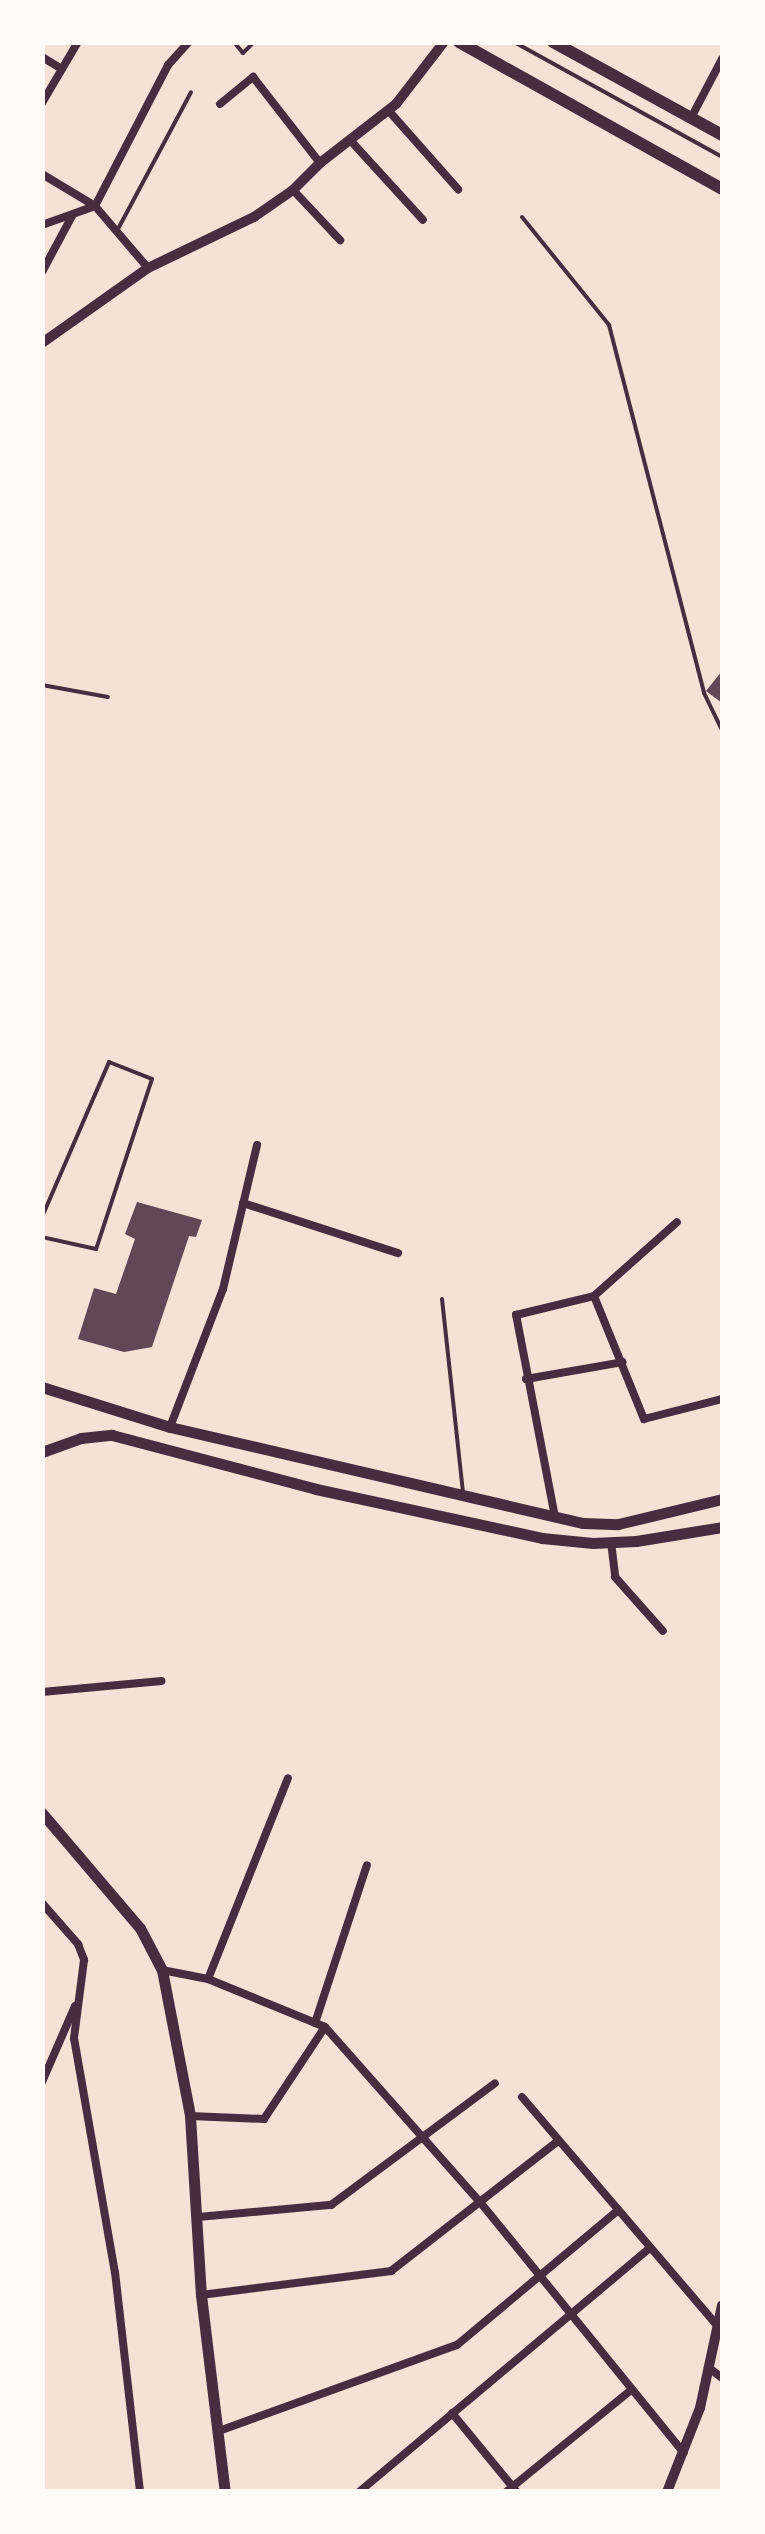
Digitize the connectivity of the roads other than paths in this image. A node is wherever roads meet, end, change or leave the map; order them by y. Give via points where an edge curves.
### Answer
1 (78, 42) edge
2 (188, 42) edge
3 (234, 42) edge
4 (254, 42) edge
5 (444, 42) edge
6 (459, 42) edge
7 (514, 42) edge
8 (553, 42) edge
9 (42, 57) edge
10 (722, 59) edge
11 (62, 69) junction
12 (191, 92) dead end
13 (42, 103) edge
14 (220, 104) dead end
15 (388, 110) junction
16 (692, 118) junction
17 (722, 135) edge
18 (350, 140) junction
19 (722, 158) edge
20 (320, 163) junction
21 (42, 174) edge
22 (458, 188) dead end
23 (722, 189) edge
24 (293, 190) junction
25 (95, 206) junction
26 (72, 216) junction
27 (522, 216) dead end
28 (423, 220) dead end
29 (42, 225) edge
30 (118, 228) junction
31 (340, 240) dead end
32 (148, 268) junction
33 (42, 272) edge
34 (42, 343) edge
35 (42, 685) edge
36 (108, 697) dead end
37 (722, 730) edge
38 (257, 1145) dead end
39 (243, 1204) junction
40 (42, 1217) edge
41 (678, 1222) dead end
42 (42, 1238) edge
43 (398, 1253) dead end
44 (594, 1296) junction
45 (442, 1298) dead end
46 (623, 1362) junction
47 (526, 1379) junction
48 (42, 1386) edge
49 (722, 1399) edge
50 (170, 1427) junction
51 (42, 1452) edge
52 (463, 1496) junction
53 (722, 1500) edge
54 (555, 1517) junction
55 (722, 1527) edge
56 (611, 1542) junction
57 (663, 1631) dead end
58 (161, 1681) dead end
59 (42, 1692) edge
60 (288, 1778) dead end
61 (42, 1812) edge
62 (367, 1865) dead end
63 (42, 1902) edge
64 (162, 1970) junction
65 (208, 1979) junction
66 (80, 1993) junction
67 (320, 2025) junction
68 (42, 2082) edge
69 (495, 2083) dead end
70 (522, 2098) dead end
71 (190, 2116) junction
72 (422, 2137) junction
73 (558, 2141) junction
74 (480, 2202) junction
75 (617, 2210) junction
76 (198, 2217) junction
77 (649, 2249) junction
78 (539, 2277) junction
79 (201, 2295) junction
80 (722, 2305) edge
81 (570, 2315) junction
82 (716, 2324) junction
83 (708, 2368) junction
84 (722, 2378) edge
85 (631, 2390) junction
86 (452, 2413) junction
87 (219, 2431) junction
88 (684, 2453) junction
89 (377, 2480) junction
90 (512, 2490) edge
91 (140, 2492) edge
92 (225, 2492) edge
93 (359, 2492) edge
94 (387, 2492) edge
95 (667, 2492) edge

1 - 11 street
2 - 25 street via 168,65
3 - 4 lane via 243,53
5 - 15 street
6 - 23 main road
7 - 19 lane
8 - 16 main road
9 - 11 street
10 - 16 street
11 - 13 street
12 - 30 lane
14 - 20 street via 252,78
15 - 18 street
15 - 22 street
16 - 17 main road
18 - 20 street
18 - 28 street
20 - 24 street
21 - 25 street
24 - 31 street
24 - 32 street via 254,217
25 - 26 street
25 - 30 street
26 - 29 street
26 - 33 street
27 - 37 lane via 610,326 704,694
30 - 32 street
32 - 34 street
35 - 36 lane
38 - 39 street
39 - 43 street
39 - 50 street via 222,1289
40 - 42 lane via 109,1062 152,1079 96,1250
41 - 44 street
44 - 46 street
44 - 47 street via 516,1315
45 - 52 lane
46 - 47 street
46 - 49 street via 644,1419
47 - 54 street
48 - 50 main road
50 - 52 main road
51 - 56 main road via 112,1435 524,1534
52 - 54 main road
53 - 54 main road via 618,1524
55 - 56 main road
56 - 57 street via 615,1577
58 - 59 street
60 - 65 street
61 - 64 main road via 140,1928
62 - 67 street
63 - 66 street via 78,1944
64 - 65 street
64 - 71 main road
65 - 67 street
66 - 68 street
66 - 91 street via 74,2038 115,2272
67 - 71 street via 264,2119
67 - 72 street
69 - 72 street
70 - 73 street
71 - 76 main road
72 - 74 street
72 - 76 street via 332,2205
73 - 74 street
73 - 75 street
74 - 78 street
74 - 79 street via 390,2272
75 - 77 street
75 - 78 street
76 - 79 main road
77 - 81 street
77 - 82 street
78 - 81 street
78 - 87 street via 456,2345
79 - 87 main road
80 - 82 street
81 - 85 street
81 - 86 street
82 - 83 street
83 - 84 street
83 - 88 street
85 - 88 street
85 - 90 street
86 - 89 street
86 - 90 street
87 - 92 main road
88 - 95 street
89 - 93 street
89 - 94 street

